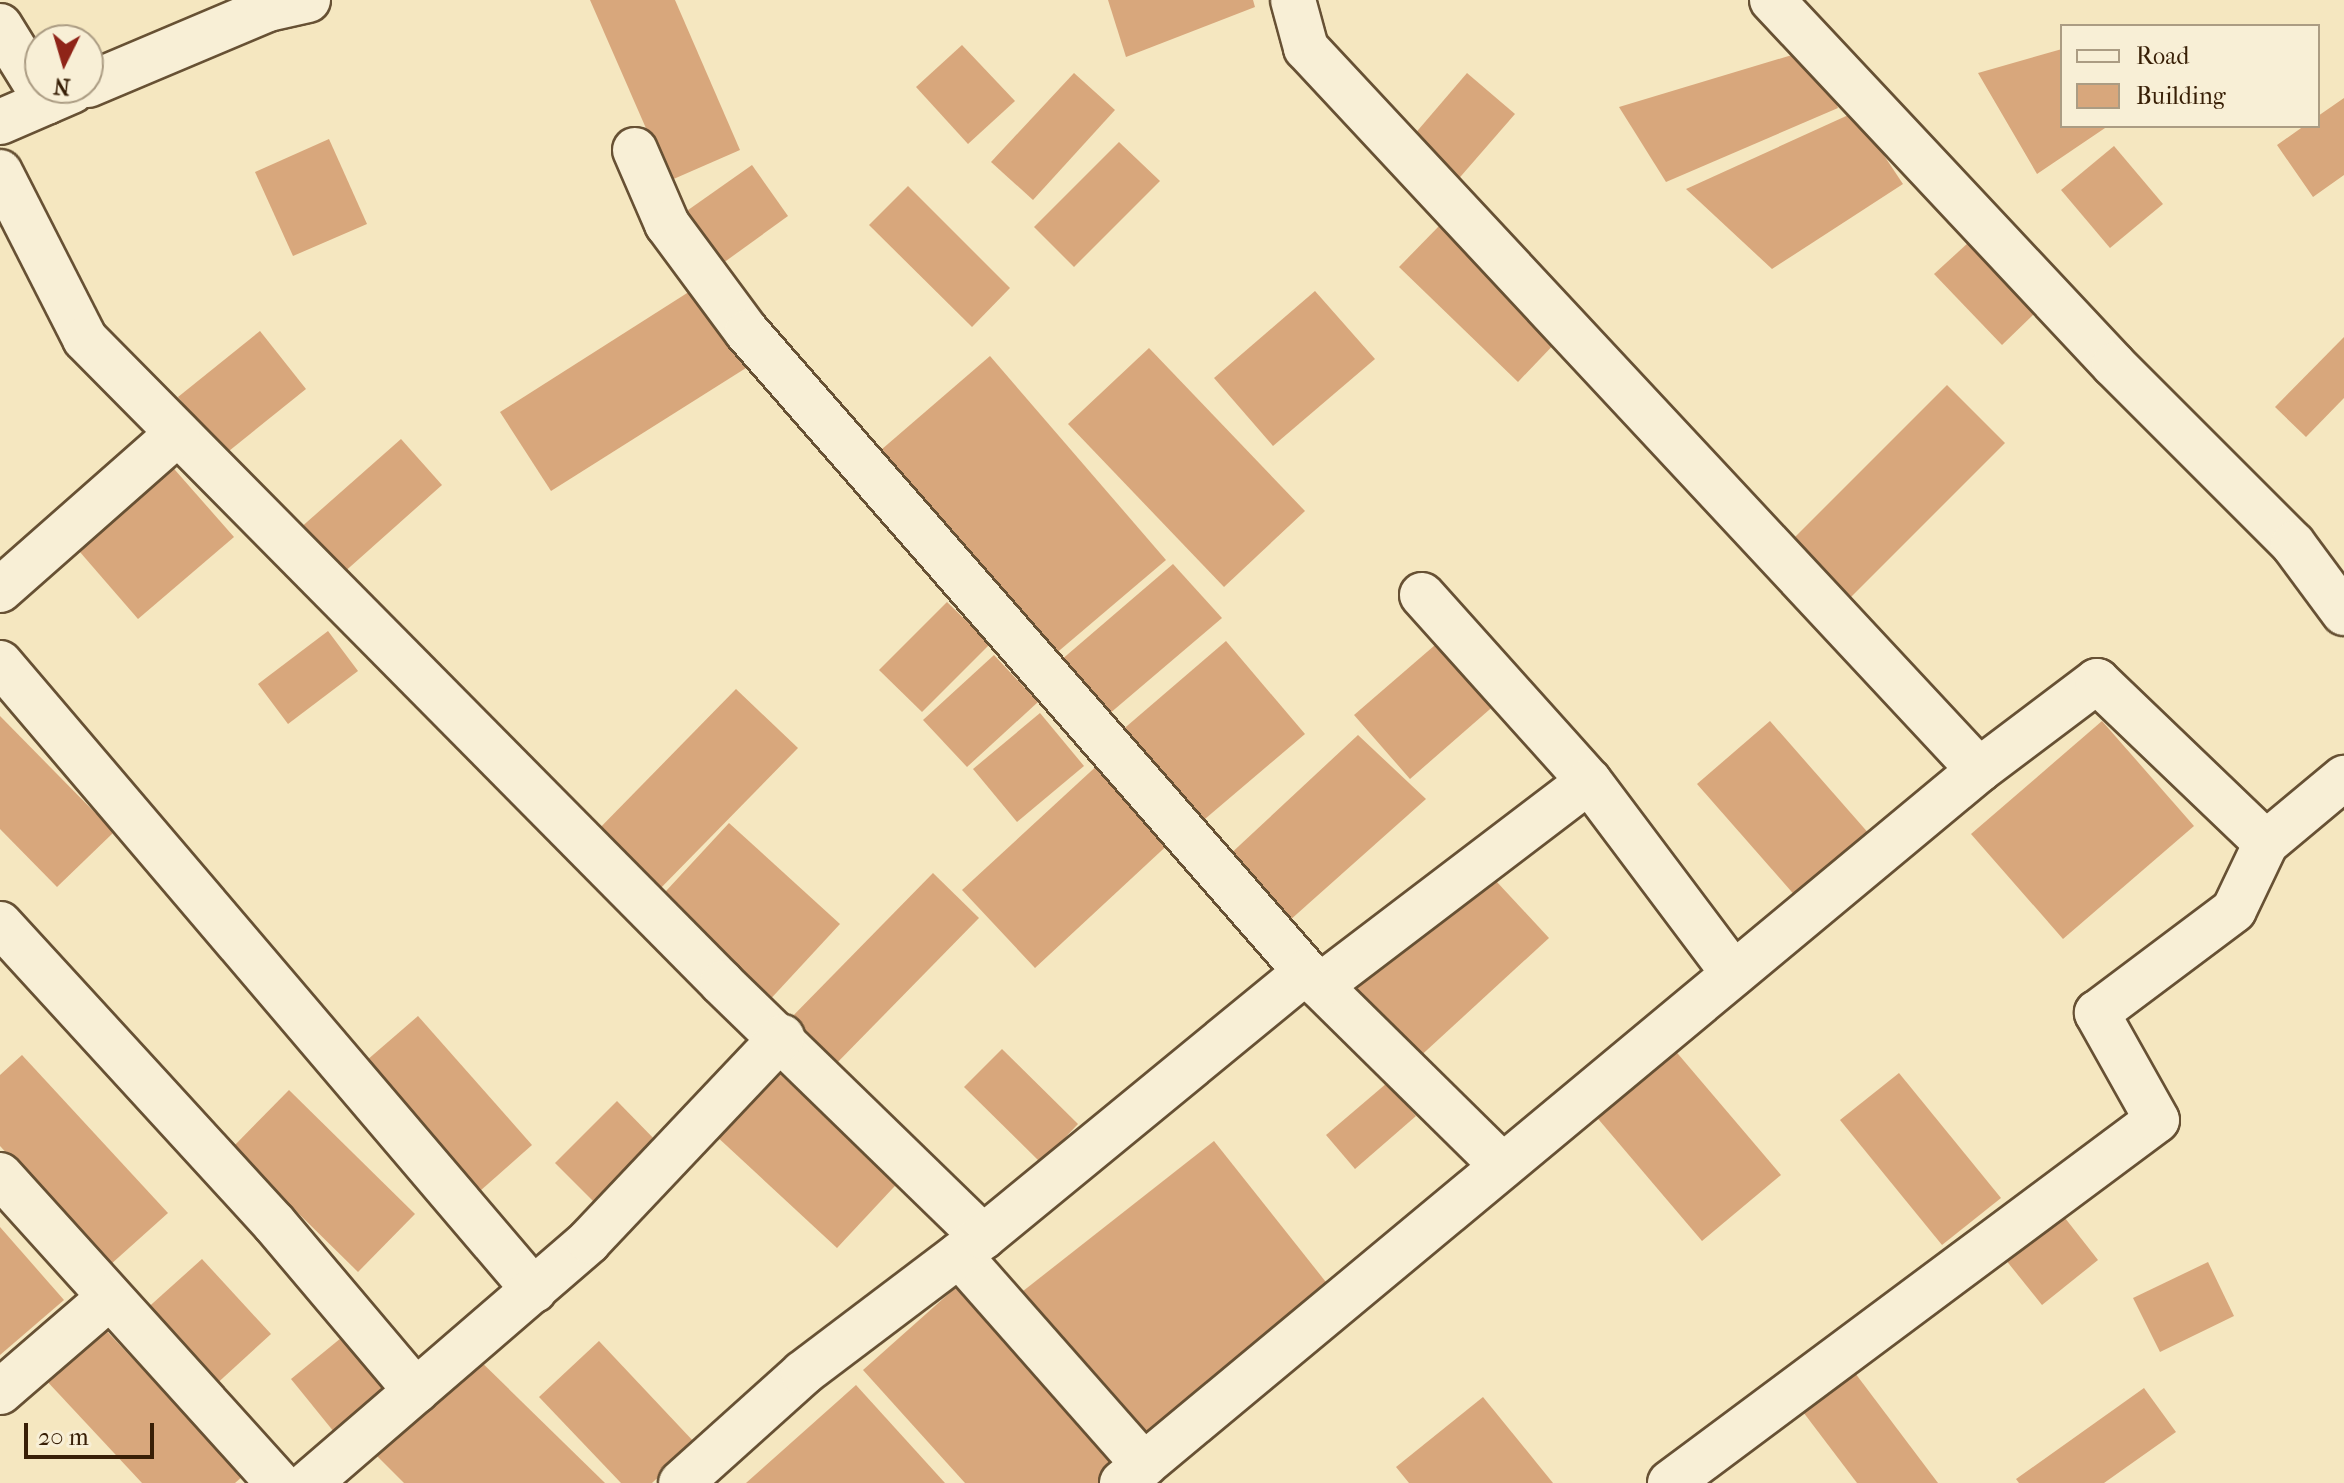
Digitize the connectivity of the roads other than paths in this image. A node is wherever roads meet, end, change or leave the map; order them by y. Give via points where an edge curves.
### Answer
1 (308, 0) edge
2 (1293, 0) edge
3 (1772, 0) edge
4 (0, 26) edge
5 (24, 52) edge
6 (104, 78) edge
7 (42, 104) edge
8 (0, 122) edge
9 (635, 150) dead end
10 (0, 172) edge
11 (178, 433) junction
12 (0, 590) edge
13 (1422, 595) dead end
14 (2341, 602) edge
15 (0, 663) edge
16 (1979, 770) junction
17 (2344, 778) edge
18 (1589, 781) junction
19 (2266, 843) junction
20 (0, 924) edge
21 (1734, 974) junction
22 (1313, 979) junction
23 (782, 1037) junction
24 (1503, 1166) junction
25 (0, 1175) edge
26 (971, 1246) junction
27 (534, 1290) junction
28 (110, 1297) junction
29 (416, 1391) junction
30 (0, 1392) edge
31 (1133, 1474) edge
32 (278, 1483) edge
33 (309, 1483) edge
34 (681, 1483) edge
35 (1670, 1483) edge

1 - 6 street via 268,9
2 - 16 street via 1306,48
3 - 14 street via 2114,365 2293,544
4 - 5 street
7 - 8 street
9 - 22 street via 667,224 747,332
10 - 11 street via 85,339
11 - 12 street
11 - 23 street via 722,983
13 - 18 street
15 - 27 street
16 - 19 street via 2097,681
16 - 21 street
17 - 19 street
18 - 21 street
18 - 22 street
19 - 35 street via 2234,910 2097,1013 2157,1120
20 - 29 street via 274,1223
21 - 24 street
22 - 24 street
22 - 26 street
23 - 26 street
23 - 27 street via 600,1230
24 - 31 street
25 - 28 street
26 - 31 street
26 - 34 street via 803,1373
27 - 29 street
28 - 30 street
28 - 32 street
29 - 33 street

